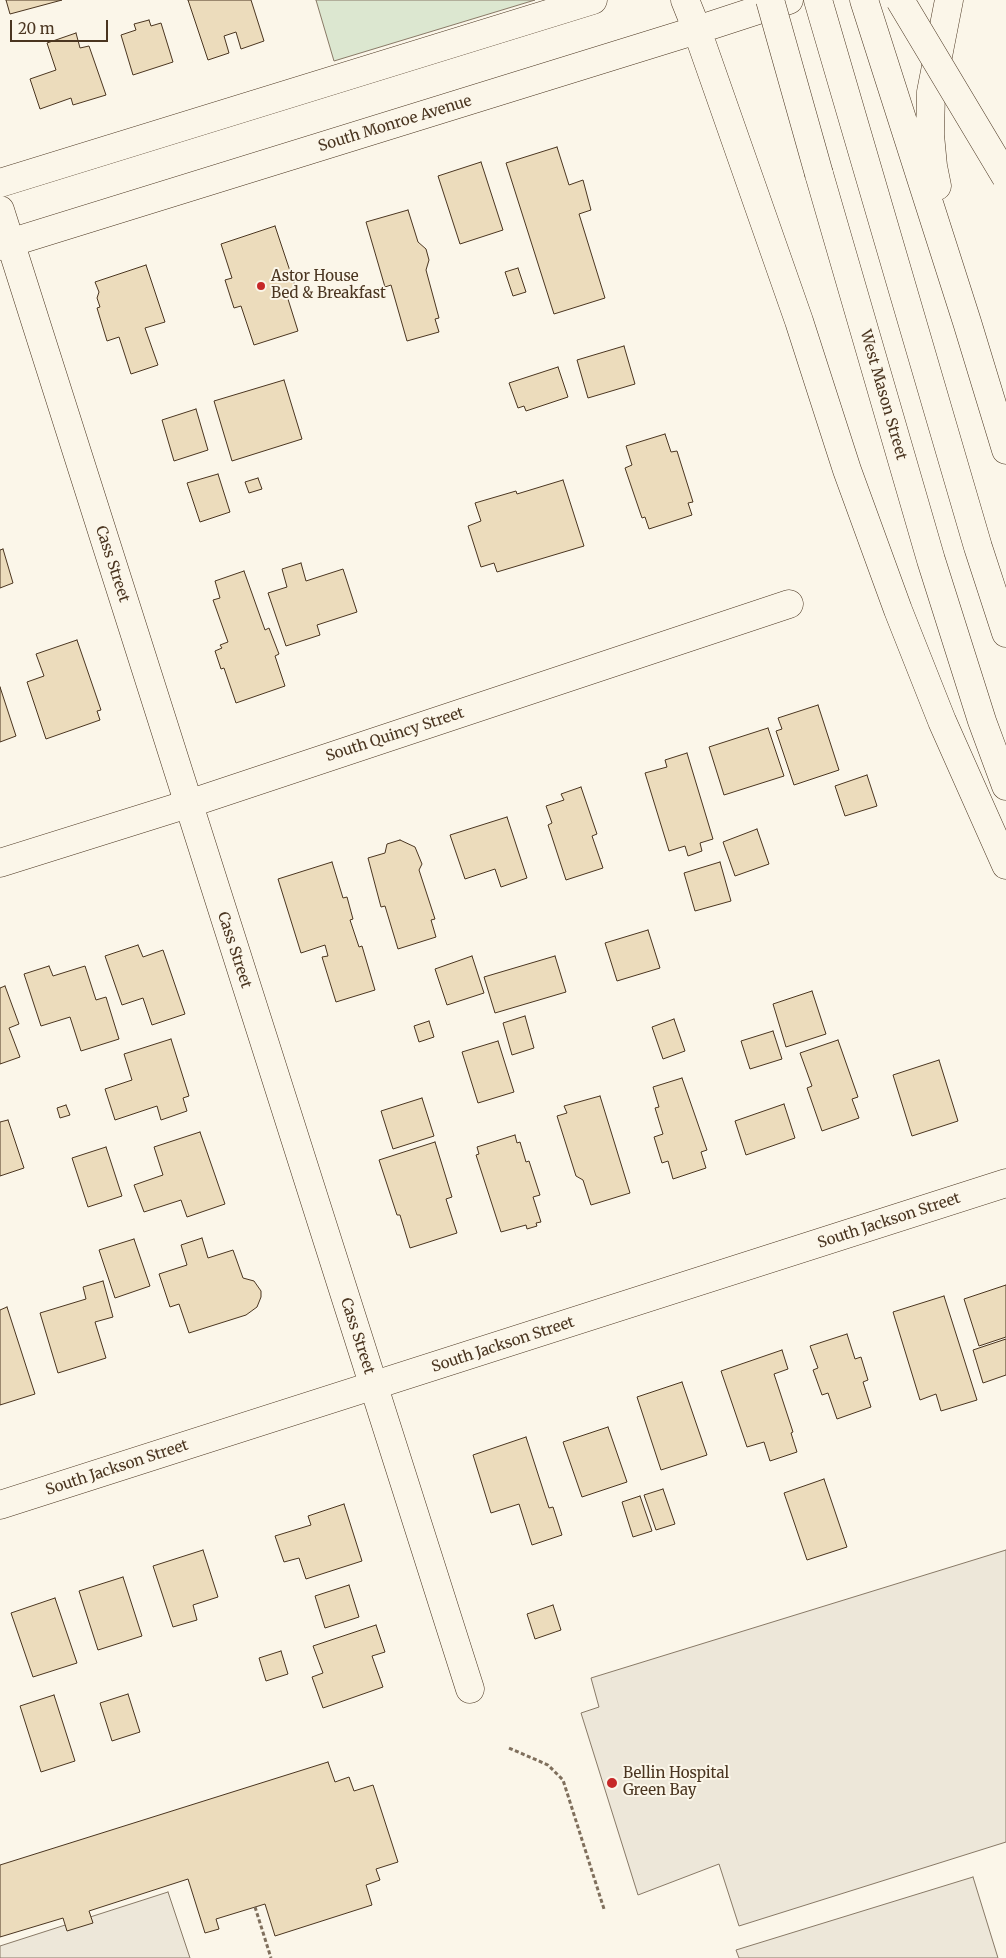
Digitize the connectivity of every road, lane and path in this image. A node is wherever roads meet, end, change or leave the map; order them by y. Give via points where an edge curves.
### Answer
1 (593, 0) edge
2 (685, 0) edge
3 (770, 0) edge
4 (789, 0) edge
5 (818, 0) edge
6 (864, 0) edge
7 (900, 0) edge
8 (949, 0) edge
9 (697, 30) junction
10 (1006, 177) edge
11 (0, 183) edge
12 (0, 210) edge
13 (5, 245) edge
14 (967, 322) junction
15 (1006, 450) edge
16 (789, 604) dead end
17 (1006, 633) edge
18 (1006, 786) edge
19 (188, 804) junction
20 (0, 863) edge
21 (1006, 865) edge
22 (1006, 1183) edge
23 (374, 1387) junction
24 (0, 1505) edge
25 (470, 1689) dead end
26 (509, 1748) dead end
27 (255, 1907) dead end
28 (604, 1909) dead end
29 (271, 1958) edge

1 - 11 main road
2 - 9 main road
3 - 18 main road, West Mason Street, bridge via 931,560 982,722
4 - 9 main road, South Monroe Avenue
5 - 17 main road via 975,538
6 - 14 main road
7 - 10 main road, bridge
8 - 14 main road via 932,80 930,135 933,166
9 - 13 main road, South Monroe Avenue
9 - 21 main road via 898,610 942,721
12 - 13 main road, Cass Street
13 - 19 main road, Cass Street
14 - 15 main road
16 - 19 main road, South Quincy Street
19 - 20 main road, South Quincy Street
19 - 23 main road, Cass Street
22 - 23 main road, South Jackson Street
23 - 24 main road, South Jackson Street
23 - 25 main road, Cass Street
26 - 28 path via 548,1765 563,1780
27 - 29 path

